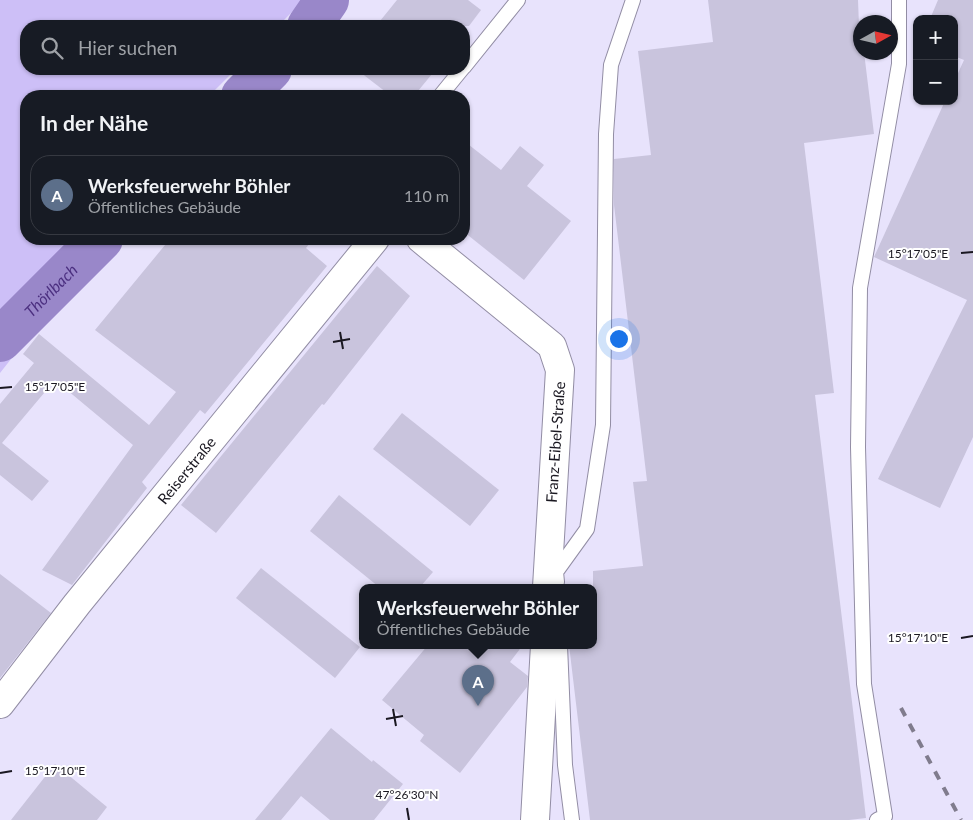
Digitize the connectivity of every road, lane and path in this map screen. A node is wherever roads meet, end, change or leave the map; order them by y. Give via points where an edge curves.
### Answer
1 (518, 0) edge
2 (633, 0) edge
3 (899, 0) edge
4 (470, 59) edge
5 (457, 75) edge
6 (445, 90) edge
7 (370, 245) edge
8 (428, 245) edge
9 (547, 584) edge
10 (557, 584) edge
11 (545, 649) edge
12 (560, 649) edge
13 (0, 704) edge
14 (535, 820) edge
15 (572, 820) edge
16 (877, 820) edge

1 - 4 lane
2 - 10 lane via 611,65 606,134 603,425 588,529 556,572
3 - 16 lane via 899,64 860,288 858,447 864,684 885,816
5 - 6 lane
7 - 13 street, Reiserstraße via 83,596
8 - 9 street, Franz-Eibel-Straße via 552,346 560,370
11 - 14 street
12 - 15 lane via 565,765

